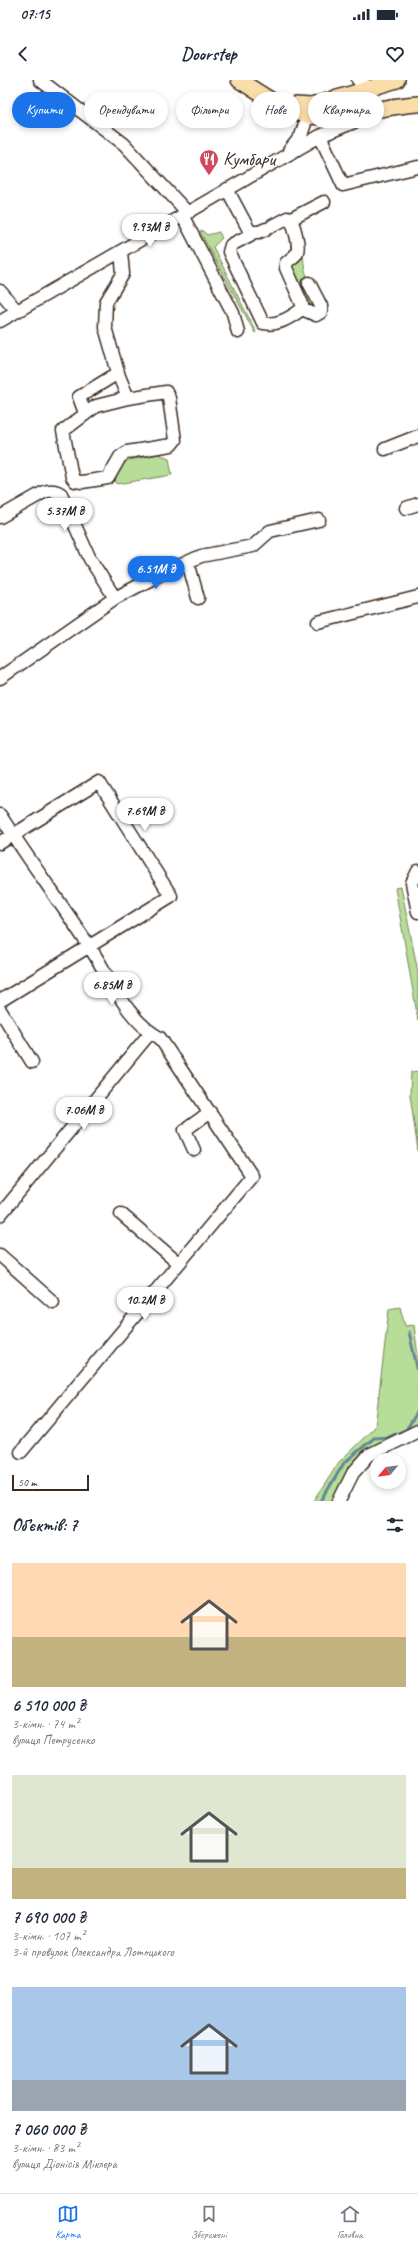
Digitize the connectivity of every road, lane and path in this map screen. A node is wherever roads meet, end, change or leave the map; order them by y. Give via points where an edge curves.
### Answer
1 (40, 80) edge
2 (240, 80) edge
3 (397, 80) edge
4 (364, 84) edge
5 (348, 92) edge
6 (418, 104) edge
7 (398, 105) junction
8 (384, 107) edge
9 (308, 108) edge
10 (308, 116) edge
11 (324, 128) edge
12 (319, 137) junction
13 (287, 154) junction
14 (418, 167) edge
15 (227, 189) junction
16 (324, 202) dead end
17 (185, 214) junction
18 (291, 219) junction
19 (250, 232) junction
20 (121, 251) junction
21 (309, 283) dead end
22 (0, 291) edge
23 (302, 309) junction
24 (17, 311) junction
25 (0, 320) edge
26 (238, 332) dead end
27 (118, 373) junction
28 (128, 398) junction
29 (85, 413) junction
30 (418, 436) edge
31 (385, 449) dead end
32 (418, 504) edge
33 (406, 508) dead end
34 (0, 517) edge
35 (319, 520) dead end
36 (188, 562) junction
37 (418, 597) edge
38 (115, 598) junction
39 (198, 598) dead end
40 (318, 622) dead end
41 (0, 678) edge
42 (0, 816) edge
43 (13, 835) junction
44 (0, 843) edge
45 (418, 871) edge
46 (418, 912) edge
47 (89, 947) junction
48 (0, 1001) edge
49 (0, 1010) edge
50 (150, 1033) junction
51 (32, 1062) dead end
52 (210, 1112) junction
53 (194, 1150) dead end
54 (121, 1214) dead end
55 (0, 1215) edge
56 (0, 1255) edge
57 (178, 1263) junction
58 (53, 1302) dead end
59 (418, 1431) edge
60 (20, 1452) dead end
61 (339, 1501) edge

1 - 17 street via 124,144
2 - 9 main road via 286,108
3 - 4 main road
4 - 5 main road
6 - 7 main road
7 - 8 main road
7 - 12 street
10 - 13 street via 301,136
11 - 12 street
12 - 13 street
12 - 14 street via 343,185
13 - 15 street
15 - 17 street
15 - 19 street
16 - 18 street
17 - 20 street
17 - 26 street via 233,313
18 - 19 street via 287,218 259,232
18 - 23 street via 295,228 297,249 296,255 286,263 286,268
19 - 23 street via 250,235 231,245 229,252 263,323 272,325
20 - 24 street
20 - 27 street via 123,274 106,302 105,328
21 - 23 street via 321,306 321,312 316,315
22 - 24 street
24 - 25 street
27 - 28 street
27 - 29 street via 79,397
28 - 29 street via 109,402
28 - 29 street via 166,392 175,440 171,445 127,452 120,457 108,478 82,482 75,481 72,477 63,431
30 - 31 street
32 - 33 street
34 - 38 street via 44,492 50,490 61,494 90,559
35 - 36 street via 270,531 253,546 201,556
36 - 38 street
36 - 39 street
37 - 40 street
38 - 41 street
42 - 43 street
43 - 44 street
43 - 47 street
43 - 47 street via 99,782 171,896
45 - 46 street via 412,883
47 - 48 street
47 - 50 street via 132,1015
49 - 51 street
50 - 52 street via 160,1038
50 - 55 street
52 - 53 street via 185,1130
52 - 57 street via 252,1176
54 - 57 street
56 - 58 street
57 - 60 street
59 - 61 street via 369,1455 353,1473

